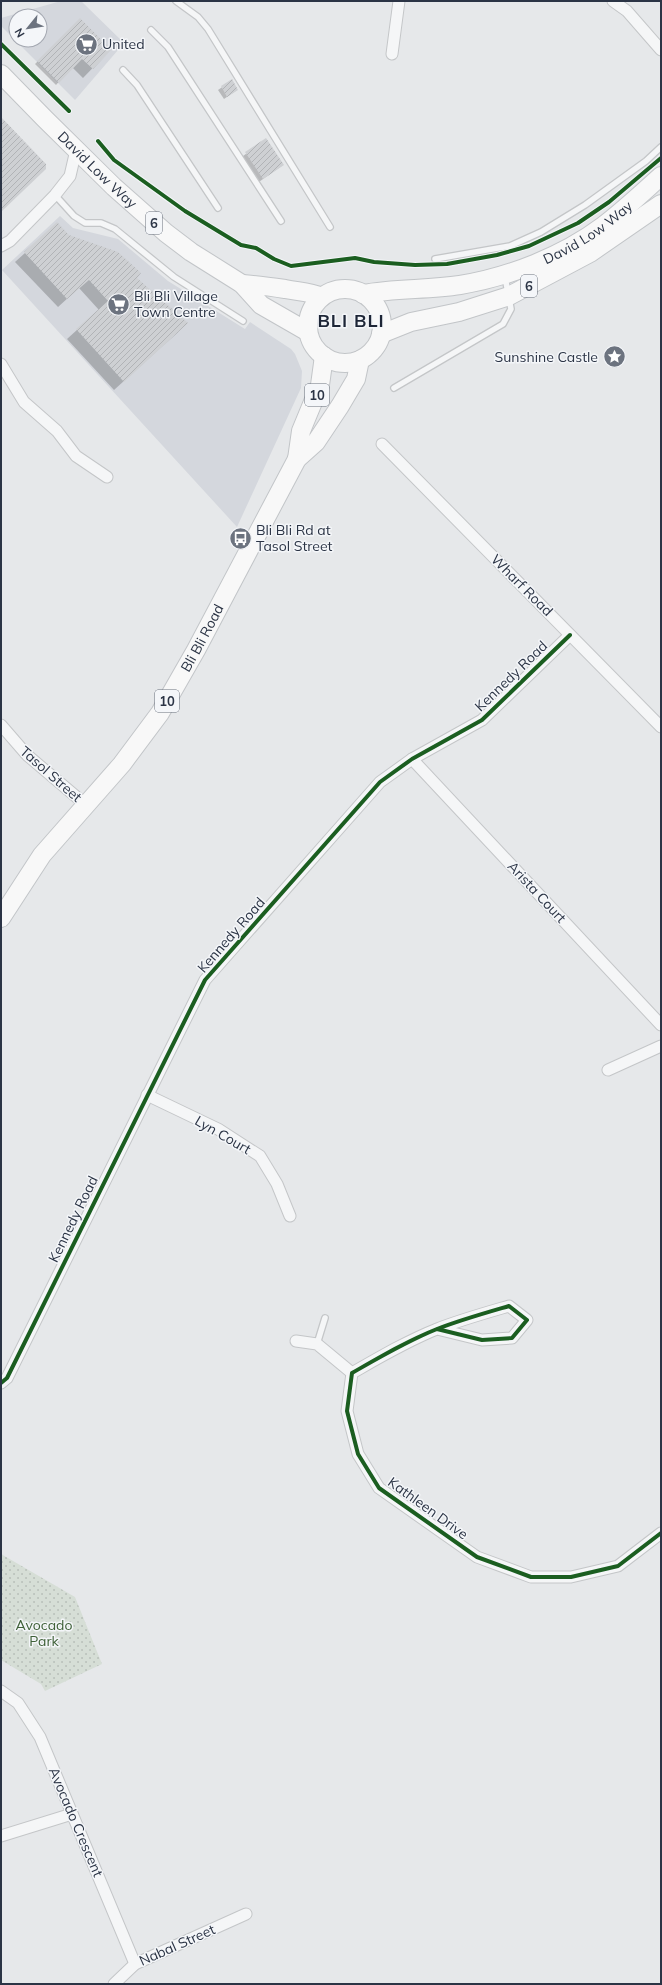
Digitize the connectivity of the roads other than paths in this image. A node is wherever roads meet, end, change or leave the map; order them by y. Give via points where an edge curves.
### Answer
1 (176, 1) edge
2 (399, 1) edge
3 (613, 1) edge
4 (151, 30) dead end
5 (661, 50) edge
6 (392, 54) dead end
7 (124, 70) dead end
8 (1, 74) edge
9 (661, 147) edge
10 (76, 150) junction
11 (661, 176) edge
12 (55, 195) junction
13 (661, 204) edge
14 (218, 208) dead end
15 (281, 221) dead end
16 (330, 227) dead end
17 (1, 246) edge
18 (435, 259) dead end
19 (504, 274) junction
20 (242, 284) junction
21 (363, 294) junction
22 (509, 296) junction
23 (322, 297) junction
24 (243, 320) dead end
25 (308, 332) junction
26 (381, 334) junction
27 (324, 356) junction
28 (360, 360) junction
29 (1, 364) edge
30 (394, 388) dead end
31 (382, 444) dead end
32 (297, 459) junction
33 (107, 477) dead end
34 (570, 635) junction
35 (1, 725) edge
36 (661, 728) edge
37 (412, 759) junction
38 (86, 805) junction
39 (1, 918) edge
40 (661, 1025) edge
41 (661, 1046) edge
42 (608, 1070) dead end
43 (147, 1095) junction
44 (290, 1216) dead end
45 (325, 1318) dead end
46 (436, 1329) junction
47 (296, 1341) dead end
48 (317, 1344) junction
49 (352, 1373) junction
50 (1, 1383) edge
51 (661, 1533) edge
52 (1, 1691) edge
53 (72, 1814) junction
54 (1, 1836) edge
55 (246, 1914) dead end
56 (135, 1964) junction
57 (114, 1984) edge

1 - 16 lane via 198,17 208,29
2 - 6 street
3 - 5 street via 627,11
4 - 15 lane via 168,47
7 - 14 lane via 137,85
8 - 10 main road, David Low Way / 6
9 - 18 lane via 585,205 541,232 510,246
10 - 12 street via 72,172
10 - 20 main road, David Low Way / 6 via 166,233
11 - 19 main road, David Low Way / 6 via 602,226 579,241 554,255
12 - 17 street via 10,241
12 - 24 lane via 74,216 85,223 101,223 115,229 174,277
13 - 22 main road, David Low Way / 6 via 590,253
19 - 21 main road, David Low Way / 6 via 461,285 389,289
19 - 22 lane
20 - 23 main road, David Low Way / 6 via 268,285 310,292
20 - 25 main road, David Low Way / 6 via 261,305
21 - 23 main road, 6 via 342,289 331,291
21 - 26 main road via 379,311
22 - 26 main road, David Low Way / 6 via 459,312 411,322
22 - 30 lane via 511,309 499,326
23 - 25 main road via 310,312
25 - 27 main road via 311,342
26 - 28 main road via 373,350
27 - 28 main road via 335,362
27 - 32 main road, Bli Bli Road / 10 via 320,385 301,431
28 - 32 main road, Bli Bli Road / 10 via 356,380 340,406 316,442
29 - 33 street via 24,402 57,431 76,456
31 - 34 street, Wharf Road
32 - 38 main road, Bli Bli Road / 10 via 176,687 144,736
34 - 36 street, Wharf Road
34 - 37 street, Kennedy Road via 482,720
35 - 38 street, Tasol Street via 27,755
37 - 40 street, Arista Court
37 - 43 street, Kennedy Road via 380,782 205,980
38 - 39 main road, Bli Bli Road / 10 via 42,855
41 - 42 street
43 - 44 street, Lyn Court via 218,1129 260,1156 277,1184
43 - 50 street, Kennedy Road via 7,1378
45 - 48 lane
46 - 46 street via 509,1306 527,1320 512,1338 482,1340
46 - 49 street
47 - 48 street
48 - 49 street
49 - 51 street, Kathleen Drive via 348,1411 358,1454 379,1488 477,1557 531,1577 571,1577 618,1566
52 - 53 street, Avocado Crescent via 18,1703 40,1737
53 - 54 street
53 - 56 street, Avocado Crescent
55 - 56 street, Nabal Street
56 - 57 street, Nabal Street

